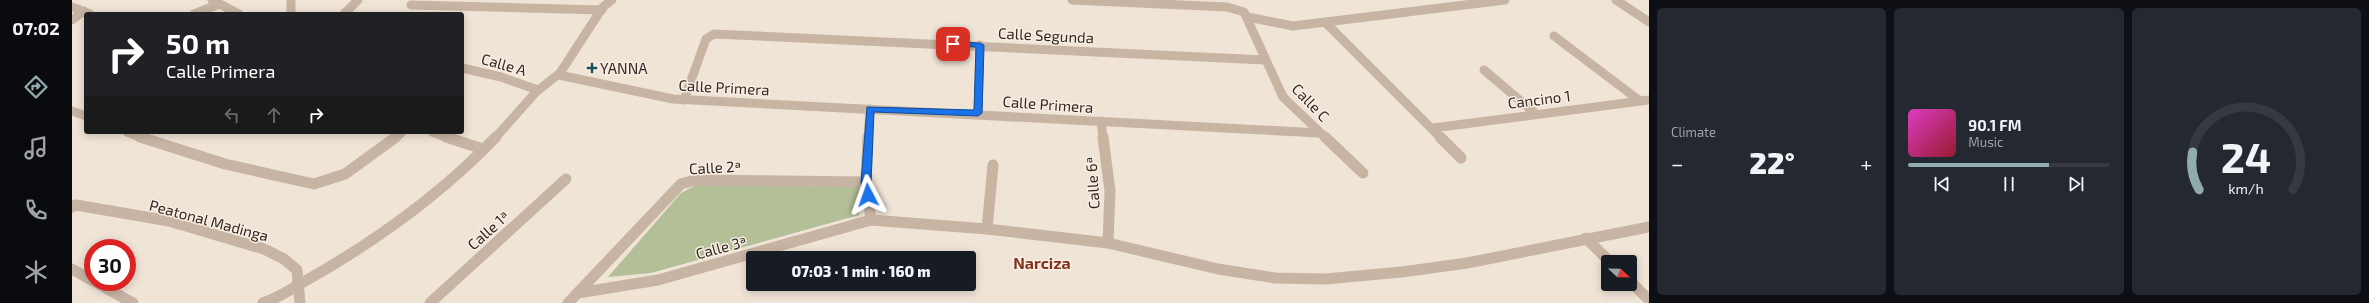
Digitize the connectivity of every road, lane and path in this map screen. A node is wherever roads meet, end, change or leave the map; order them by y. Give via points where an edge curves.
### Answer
1 (291, 0) edge
2 (358, 0) edge
3 (612, 0) edge
4 (1072, 0) edge
5 (1505, 0) edge
6 (1616, 0) edge
7 (1120, 1) edge
8 (216, 2) edge
9 (411, 4) dead end
10 (72, 6) edge
11 (602, 10) junction
12 (87, 12) edge
13 (198, 12) edge
14 (235, 12) edge
15 (291, 12) edge
16 (346, 12) edge
17 (84, 14) edge
18 (1248, 17) junction
19 (72, 20) edge
20 (1325, 22) junction
21 (1649, 22) edge
22 (1554, 36) dead end
23 (980, 45) junction
24 (1265, 60) junction
25 (464, 68) edge
26 (1484, 70) dead end
27 (559, 75) junction
28 (538, 90) junction
29 (684, 100) junction
30 (1644, 100) edge
31 (870, 109) junction
32 (72, 111) edge
33 (978, 113) junction
34 (1536, 114) junction
35 (84, 115) edge
36 (1101, 121) junction
37 (1433, 128) junction
38 (1320, 132) junction
39 (132, 134) edge
40 (399, 134) edge
41 (438, 134) edge
42 (482, 149) junction
43 (1461, 158) dead end
44 (993, 165) dead end
45 (1363, 173) dead end
46 (566, 179) dead end
47 (866, 182) junction
48 (74, 206) edge
49 (871, 220) junction
50 (1649, 227) edge
51 (987, 229) junction
52 (1586, 238) junction
53 (1108, 243) junction
54 (1603, 255) edge
55 (72, 269) edge
56 (84, 276) edge
57 (298, 284) junction
58 (1637, 288) edge
59 (112, 291) edge
60 (578, 293) junction
61 (1649, 300) edge
62 (133, 303) edge
63 (263, 303) edge
64 (300, 303) edge
65 (430, 303) edge
66 (568, 303) edge

1 - 15 street
2 - 16 street
3 - 11 street
4 - 7 street
5 - 20 street
6 - 21 street
7 - 18 street via 1227,7 1244,12
8 - 13 street
8 - 14 street
9 - 11 street
10 - 12 street
11 - 27 street
17 - 19 street
18 - 20 street via 1293,26
18 - 24 street, Calle C
20 - 37 street
22 - 30 street
23 - 24 street, Calle Segunda
23 - 29 street, Calle Segunda via 714,34 706,39
23 - 33 street
24 - 38 street, Calle C via 1283,97
25 - 28 street, Calle A
26 - 34 street
27 - 28 street
27 - 29 street, Calle Primera via 663,98
28 - 42 street via 508,126
29 - 31 street, Calle Primera
30 - 34 street, Cancino 1
31 - 33 street, Calle Primera
31 - 47 street
32 - 35 street
33 - 36 street, Calle Primera
34 - 37 street, Cancino 1
36 - 38 street, Calle Primera
36 - 53 street, Calle 6ª via 1110,191
37 - 43 street
38 - 45 street, Calle C
39 - 40 street via 166,147 250,171 322,184 363,162
41 - 42 street
42 - 57 street via 418,208 334,265
44 - 51 street
46 - 65 street, Calle 1ª
47 - 49 street
47 - 60 street, Calle 2ª via 689,182 674,189
48 - 57 street, Peatonal Madinga via 169,222 264,249 284,259 297,270
49 - 51 street
49 - 60 street, Calle 3ª via 658,280
50 - 52 street
51 - 53 street
52 - 53 street via 1467,262 1402,272 1325,279 1275,278 1218,269
52 - 54 street
55 - 56 street
57 - 63 street via 279,299
57 - 64 street, Peatonal Madinga
58 - 61 street
59 - 62 street
60 - 66 street, Calle 2ª

